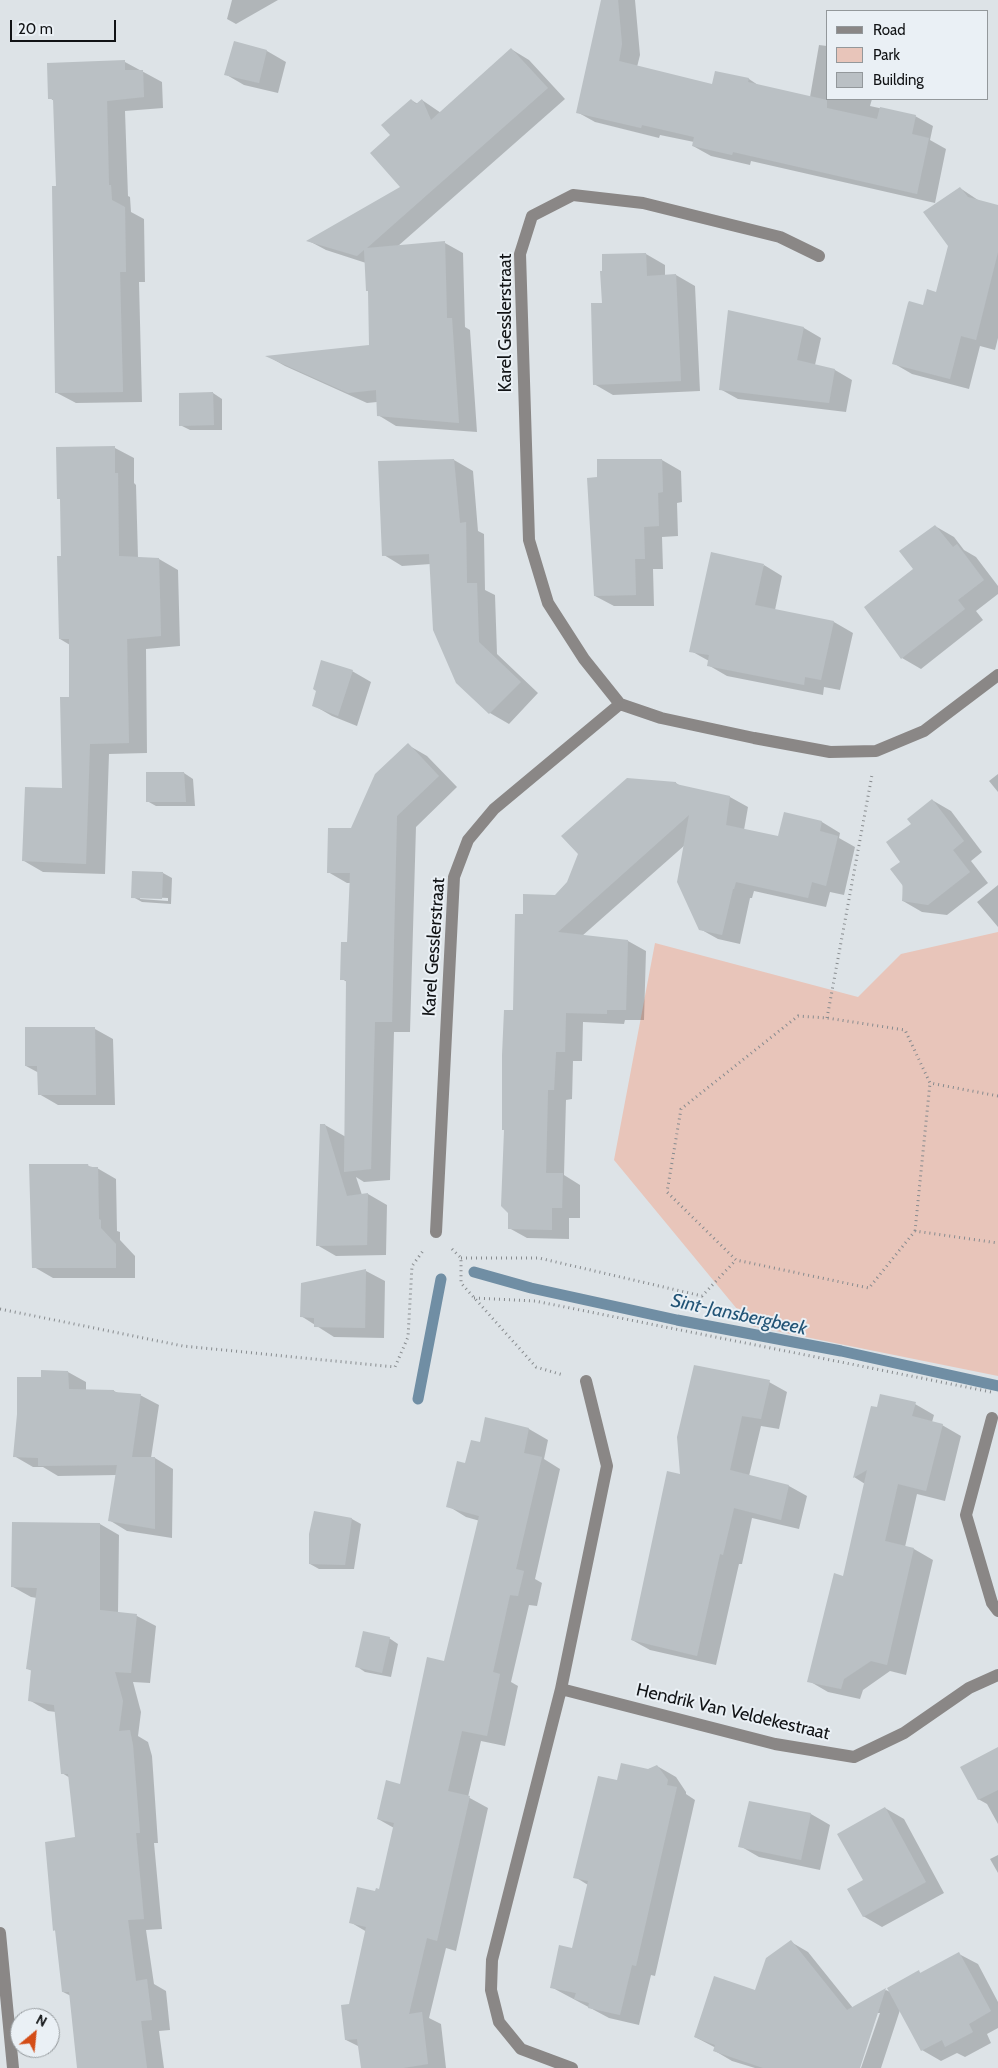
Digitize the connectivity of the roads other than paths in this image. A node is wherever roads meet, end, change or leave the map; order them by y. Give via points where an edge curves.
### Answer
1 (819, 256) dead end
2 (998, 675) edge
3 (620, 704) junction
4 (436, 1232) road end
5 (586, 1381) road end
6 (992, 1418) dead end
7 (998, 1611) edge
8 (998, 1675) edge
9 (561, 1689) junction
10 (0, 1933) edge
11 (13, 2068) edge
12 (572, 2068) edge

1 - 3 street, Karel Gesslerstraat via 780,237 643,203 573,195 532,216 520,254 529,540 548,603 584,659
2 - 3 street via 924,731 876,751 830,752 782,744 661,718
3 - 4 street, Karel Gesslerstraat via 494,809 468,840 454,877
5 - 9 street via 607,1466
6 - 7 street via 966,1515 992,1603
8 - 9 street, Hendrik Van Veldekestraat via 969,1688 904,1733 854,1757 775,1744
9 - 12 street via 492,1960 491,1990 499,2022 521,2049
10 - 11 street

